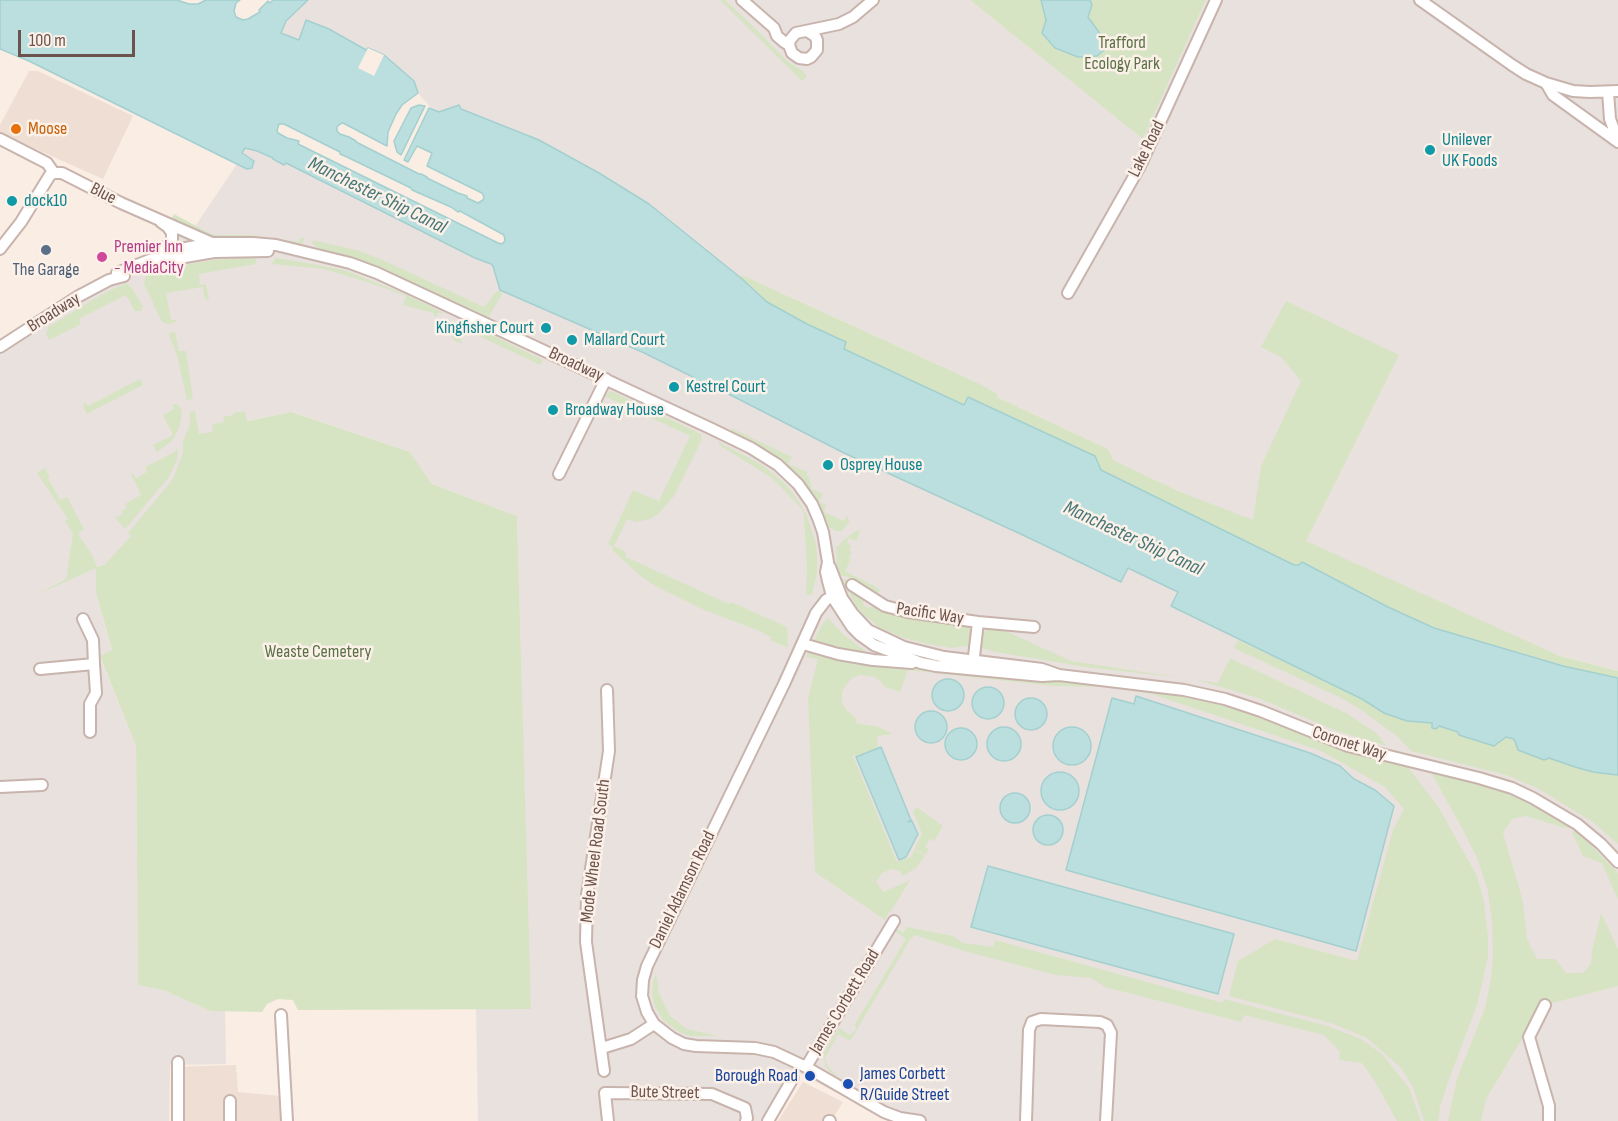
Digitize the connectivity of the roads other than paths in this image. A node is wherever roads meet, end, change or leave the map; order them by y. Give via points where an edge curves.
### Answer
1 (742, 0) edge
2 (873, 0) edge
3 (1216, 0) edge
4 (1420, 0) edge
5 (1434, 4) edge
6 (834, 26) junction
7 (774, 28) junction
8 (802, 32) junction
9 (789, 45) junction
10 (818, 45) junction
11 (1546, 83) junction
12 (1613, 92) edge
13 (0, 139) edge
14 (1618, 141) edge
15 (54, 173) junction
16 (156, 218) junction
17 (168, 227) junction
18 (212, 243) junction
19 (188, 247) junction
20 (0, 249) edge
21 (277, 251) junction
22 (297, 251) junction
23 (113, 277) junction
24 (1068, 293) dead end
25 (0, 347) edge
26 (606, 379) junction
27 (559, 474) dead end
28 (828, 562) joint
29 (852, 585) dead end
30 (836, 594) junction
31 (83, 619) dead end
32 (978, 622) junction
33 (1034, 627) dead end
34 (868, 630) junction
35 (803, 644) junction
36 (874, 645) junction
37 (863, 658) junction
38 (921, 663) junction
39 (94, 664) junction
40 (973, 664) junction
41 (40, 669) dead end
42 (607, 690) dead end
43 (90, 732) dead end
44 (42, 785) dead end
45 (0, 787) edge
46 (1618, 862) edge
47 (894, 921) dead end
48 (1545, 1005) dead end
49 (281, 1015) dead end
50 (654, 1024) junction
51 (602, 1048) junction
52 (178, 1062) dead end
53 (806, 1067) junction
54 (604, 1071) dead end
55 (793, 1078) dead end
56 (230, 1101) dead end
57 (178, 1121) edge
58 (230, 1121) edge
59 (287, 1121) edge
60 (608, 1121) edge
61 (746, 1121) edge
62 (768, 1121) edge
63 (920, 1121) edge
64 (1026, 1121) edge
65 (1106, 1121) edge
66 (1549, 1121) edge

1 - 7 street
2 - 6 street via 853,17
3 - 24 street, Lake Road via 1140,166
4 - 5 street
5 - 11 street via 1526,74
6 - 8 street
6 - 10 street
7 - 8 street
7 - 9 street via 777,36
8 - 9 street
8 - 10 street via 814,36
9 - 10 street via 795,56 803,59 811,57
11 - 12 street via 1573,91
11 - 14 street via 1552,95
12 - 14 street via 1610,119
13 - 15 street, Blue via 47,163
15 - 16 street, Blue via 62,173
15 - 20 street
16 - 17 street
16 - 18 street, Blue
17 - 19 street
17 - 23 street, Broadway via 172,236 169,245
18 - 19 street, Broadway
18 - 22 street, Broadway via 276,245
19 - 21 street, Broadway via 191,251 262,247
19 - 23 street, Broadway
21 - 22 street, Broadway
21 - 23 street, Broadway via 214,252
22 - 26 street, Broadway via 377,273
23 - 25 street, Broadway
26 - 27 street
26 - 28 street, Broadway via 751,448 787,472 818,518
28 - 30 street, Coronet Way via 826,572
29 - 32 street, Pacific Way via 885,606
30 - 34 street, Coronet Way
30 - 35 street, Daniel Adamson Road via 816,613
30 - 36 street, Coronet Way via 852,627
31 - 39 street via 93,640
32 - 33 street, Pacific Way
32 - 40 street, Pacific Way
34 - 36 street
34 - 40 street, Coronet Way via 904,647
35 - 37 street
35 - 50 street, Daniel Adamson Road via 646,966 642,996
36 - 37 street
36 - 38 street, Coronet Way
37 - 38 street
38 - 40 street, Coronet Way
39 - 41 street
39 - 43 street via 96,693 90,704
40 - 46 street, Coronet Way via 1042,669 1059,675 1184,690 1225,699 1335,742 1496,783 1533,798 1577,824
42 - 51 street, Mode Wheel Road South via 609,751 587,895 586,942
44 - 45 street
47 - 53 street, James Corbett Road
48 - 66 street via 1529,1037 1549,1106
49 - 59 street
50 - 51 street via 631,1039
50 - 53 street via 684,1044 765,1049
51 - 54 street, Mode Wheel Road South
52 - 57 street
53 - 63 street, James Corbett Road via 884,1113
55 - 62 street
56 - 58 street
60 - 61 street, Bute Street via 605,1093 712,1094 745,1108
64 - 65 street via 1029,1030 1032,1022 1041,1019 1107,1025 1111,1033

